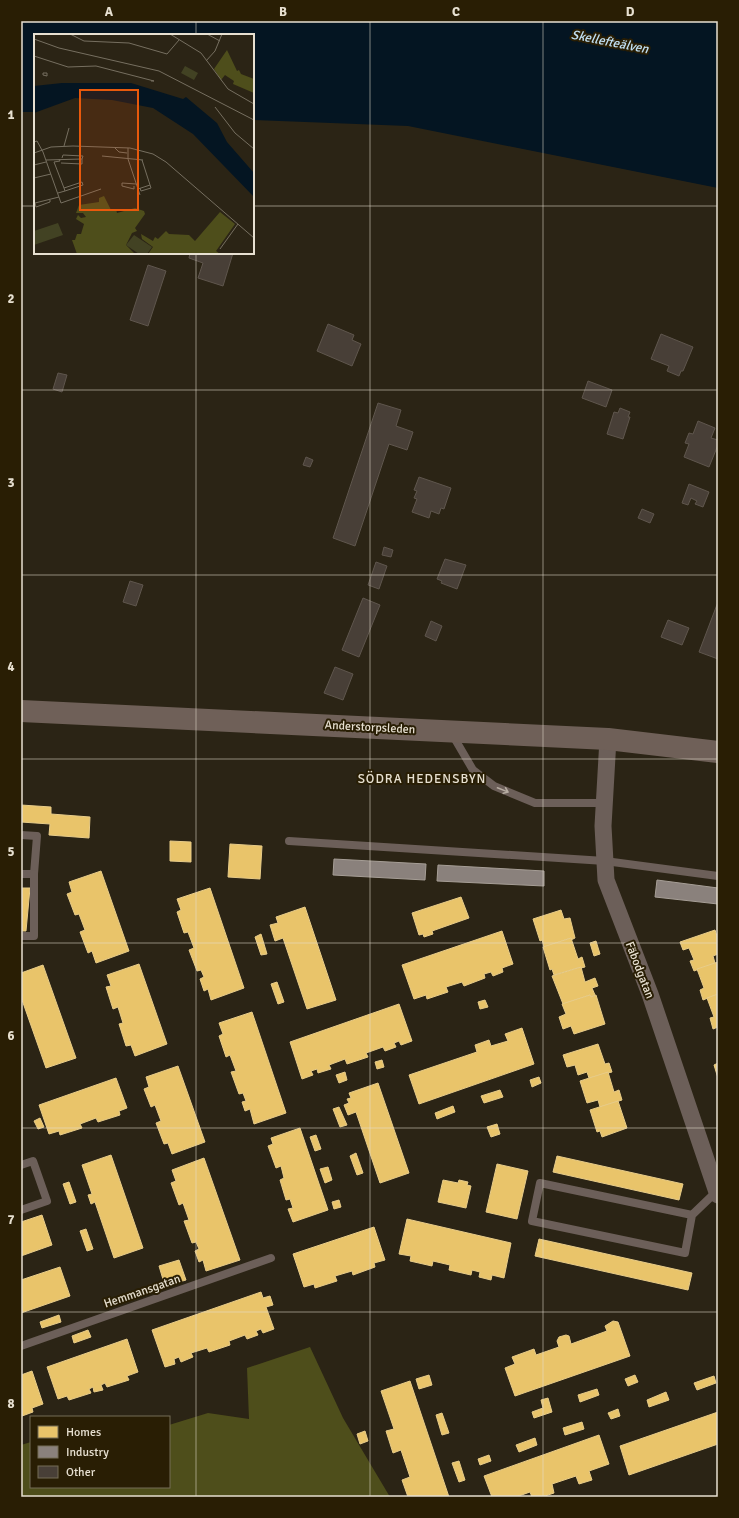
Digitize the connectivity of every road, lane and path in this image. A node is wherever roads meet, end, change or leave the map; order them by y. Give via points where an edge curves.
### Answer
1 (21, 711) edge
2 (450, 731) junction
3 (608, 739) junction
4 (718, 752) edge
5 (604, 803) junction
6 (21, 835) edge
7 (289, 841) dead end
8 (605, 861) junction
9 (21, 874) edge
10 (34, 874) junction
11 (718, 876) edge
12 (21, 936) edge
13 (21, 1165) edge
14 (717, 1193) edge
15 (21, 1210) edge
16 (692, 1215) junction
17 (271, 1258) dead end
18 (21, 1346) edge

1 - 2 main road, Anderstorpsleden
2 - 3 main road, Anderstorpsleden
2 -> 5 lane via 473,770 494,786 535,803
3 - 4 main road, Anderstorpsleden
3 - 5 street, Fäbodgatan
5 - 8 street, Fäbodgatan
6 - 10 lane via 37,836
7 - 8 lane
8 - 11 lane
8 - 14 street, Fäbodgatan via 606,880 650,994
9 - 10 lane
10 - 12 lane via 34,936
13 - 15 lane via 33,1161 46,1201
14 - 16 lane
16 - 16 lane via 540,1183 532,1221 685,1253
17 - 18 lane, Hemmansgatan

